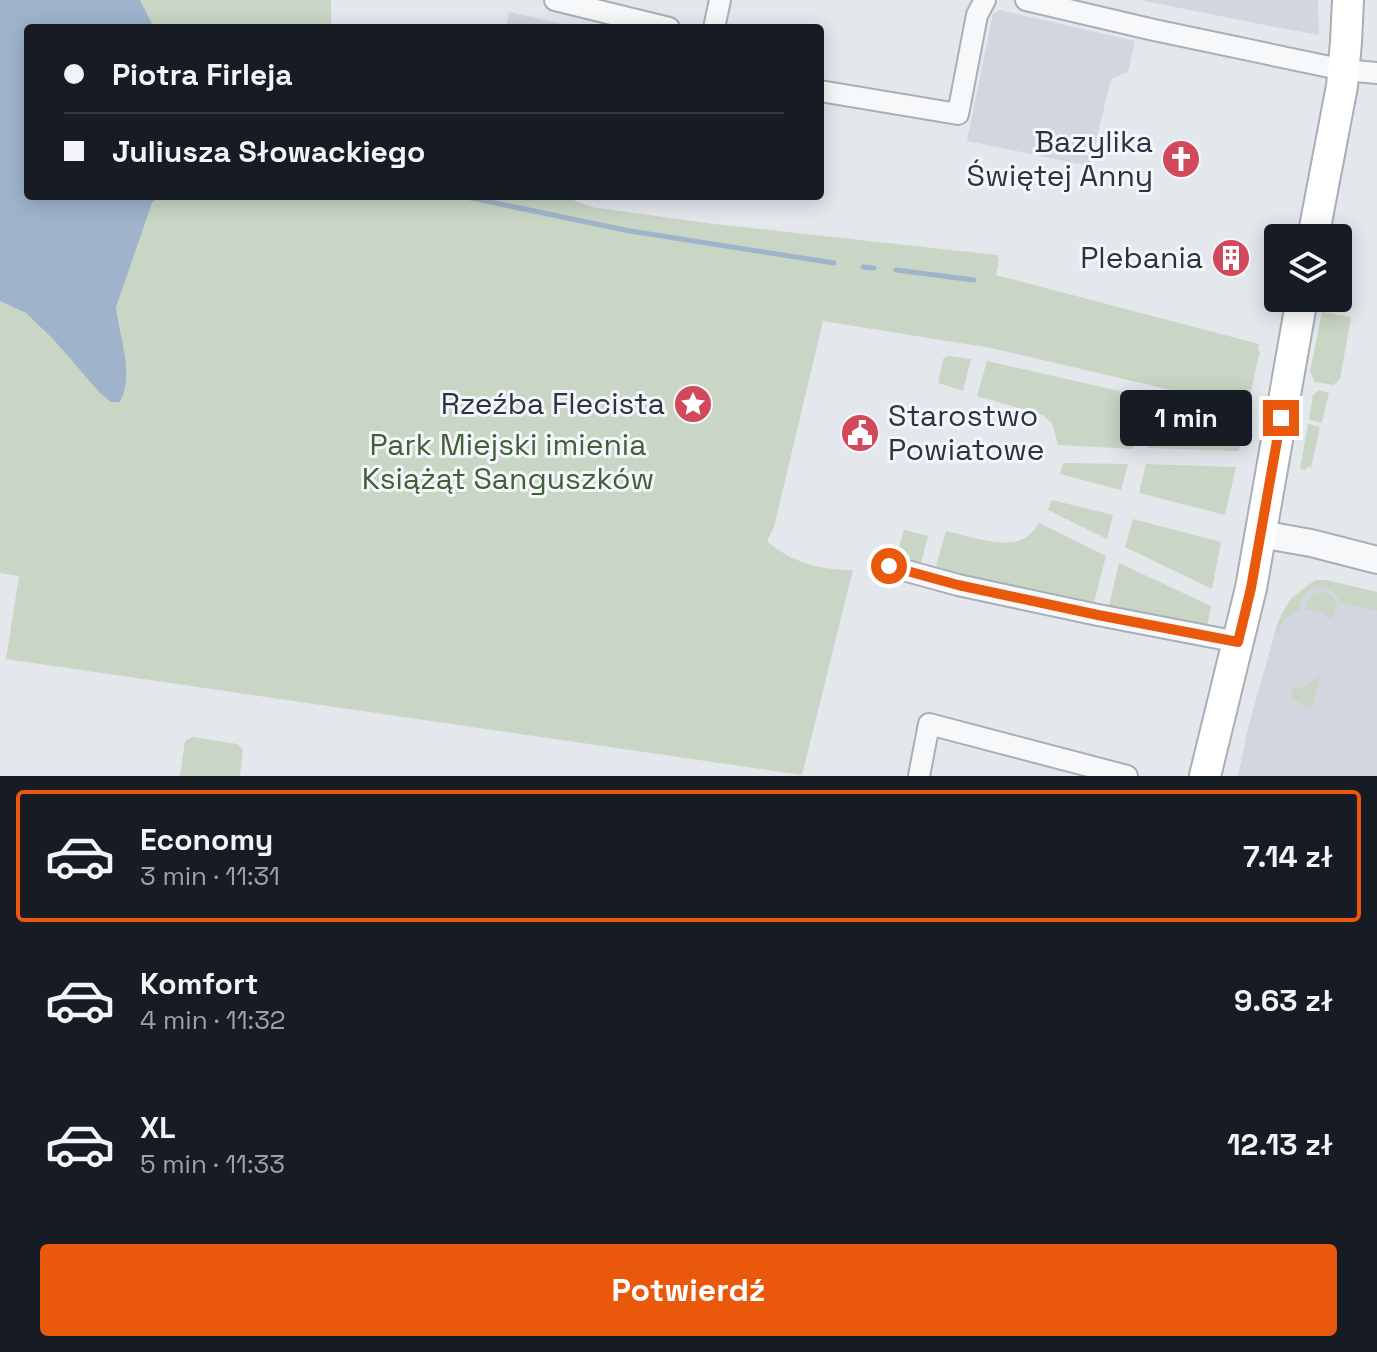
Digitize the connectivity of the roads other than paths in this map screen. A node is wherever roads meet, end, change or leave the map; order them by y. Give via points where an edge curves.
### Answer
1 (555, 0) edge
2 (720, 0) edge
3 (985, 0) edge
4 (1026, 0) edge
5 (1348, 0) edge
6 (1062, 4) edge
7 (653, 24) edge
8 (715, 24) edge
9 (1344, 70) junction
10 (1377, 73) edge
11 (824, 92) edge
12 (1316, 224) edge
13 (1300, 312) edge
14 (1260, 534) junction
15 (1377, 560) edge
16 (889, 566) dead end
17 (1238, 642) junction
18 (919, 776) edge
19 (1127, 776) edge
20 (1205, 776) edge

1 - 7 street
2 - 8 street
3 - 11 street via 977,15 958,114
4 - 6 street
5 - 9 main road
6 - 9 street via 1154,30
9 - 10 street
9 - 12 main road
13 - 14 main road
14 - 15 street
14 - 17 main road
16 - 17 street
17 - 20 main road
18 - 19 street via 929,724

